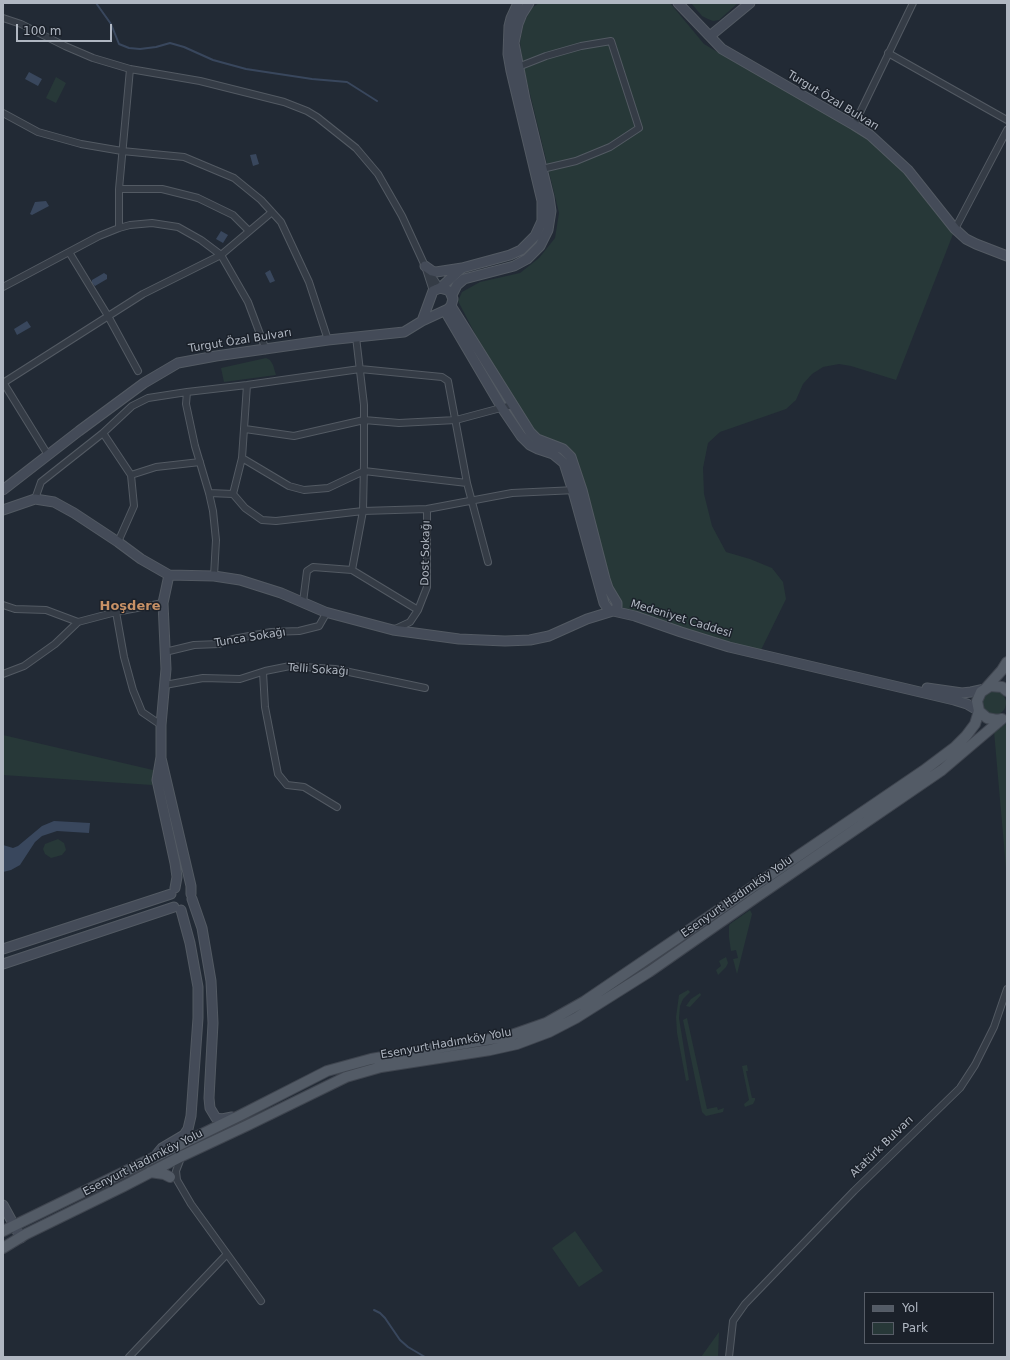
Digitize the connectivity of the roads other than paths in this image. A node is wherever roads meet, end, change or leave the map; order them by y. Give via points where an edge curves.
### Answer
1 (518, 3) edge
2 (529, 3) edge
3 (678, 3) edge
4 (686, 3) edge
5 (750, 3) edge
6 (913, 3) edge
7 (3, 18) edge
8 (710, 36) junction
9 (888, 53) junction
10 (518, 67) junction
11 (130, 69) junction
12 (3, 113) edge
13 (1007, 120) edge
14 (854, 125) junction
15 (1007, 130) edge
16 (122, 151) junction
17 (542, 169) junction
18 (119, 189) junction
19 (272, 212) junction
20 (119, 228) junction
21 (955, 229) junction
22 (249, 231) junction
23 (69, 252) junction
24 (221, 255) junction
25 (1007, 256) edge
26 (425, 266) junction
27 (466, 267) junction
28 (3, 287) edge
29 (437, 290) junction
30 (452, 296) junction
31 (430, 302) junction
32 (446, 309) junction
33 (108, 316) junction
34 (422, 321) junction
35 (356, 337) junction
36 (328, 340) junction
37 (266, 350) junction
38 (360, 369) junction
39 (138, 371) dead end
40 (3, 382) edge
41 (247, 385) junction
42 (187, 392) junction
43 (512, 405) junction
44 (502, 408) junction
45 (364, 420) junction
46 (456, 420) junction
47 (245, 429) junction
48 (103, 433) junction
49 (48, 455) junction
50 (242, 458) junction
51 (200, 462) junction
52 (364, 471) junction
53 (131, 475) junction
54 (467, 482) junction
55 (3, 490) edge
56 (577, 490) junction
57 (209, 493) junction
58 (233, 494) junction
59 (35, 499) junction
60 (472, 501) junction
61 (427, 509) junction
62 (3, 510) edge
63 (363, 511) junction
64 (118, 542) junction
65 (488, 562) dead end
66 (352, 570) junction
67 (169, 575) junction
68 (214, 576) junction
69 (303, 602) junction
70 (163, 603) junction
71 (3, 605) edge
72 (418, 610) junction
73 (613, 611) junction
74 (116, 612) junction
75 (327, 612) junction
76 (78, 622) junction
77 (393, 630) junction
78 (165, 652) junction
79 (1007, 662) edge
80 (263, 672) junction
81 (3, 674) edge
82 (868, 679) junction
83 (165, 684) junction
84 (425, 688) dead end
85 (985, 688) junction
86 (1007, 691) edge
87 (979, 711) junction
88 (1005, 717) edge
89 (161, 725) junction
90 (161, 756) junction
91 (336, 807) dead end
92 (173, 891) junction
93 (191, 896) junction
94 (177, 908) junction
95 (3, 949) edge
96 (3, 964) edge
97 (1007, 989) edge
98 (587, 1005) junction
99 (239, 1116) junction
100 (182, 1156) junction
101 (152, 1159) junction
102 (167, 1164) junction
103 (150, 1172) junction
104 (170, 1177) junction
105 (191, 1204) junction
106 (3, 1205) edge
107 (14, 1226) junction
108 (3, 1231) edge
109 (21, 1238) junction
110 (3, 1248) edge
111 (227, 1254) junction
112 (261, 1301) dead end
113 (129, 1357) edge
114 (729, 1357) edge

1 - 27 street via 509,26 508,54 542,201 542,221 535,236 521,250 510,256
2 - 10 street via 515,35
3 - 8 street, Turgut Özal Bulvarı
4 - 8 street, Turgut Özal Bulvarı
5 - 8 street
6 - 9 street
7 - 11 street via 93,58
8 - 14 street, Turgut Özal Bulvarı via 722,49
9 - 13 street
9 - 14 street
10 - 17 street
10 - 17 street via 546,56 611,41 640,128 610,147 576,161
11 - 16 street
11 - 26 street via 200,81 284,102 318,117 356,148 378,174 402,216
12 - 16 street via 38,132 81,144
14 - 21 street, Turgut Özal Bulvarı via 870,135 908,170
15 - 21 street
16 - 18 street
16 - 19 street via 184,157 234,178
17 - 30 street via 551,211 548,230 540,246 521,263 464,279 457,285
18 - 20 street
18 - 22 street via 162,189 198,198 233,215
19 - 22 street
19 - 36 street via 281,222 309,282
20 - 23 street
20 - 24 street via 152,223 178,227
21 - 25 street, Turgut Özal Bulvarı via 966,239
22 - 24 street
23 - 28 street
23 - 33 street
24 - 33 street via 143,294
24 - 37 street via 248,302
26 - 27 street via 436,272
26 - 29 street
27 - 29 street
29 - 30 street via 448,290
29 - 31 street via 431,295
30 - 32 street via 453,299
31 - 32 street via 434,308
31 - 34 street
32 - 34 street, Turgut Özal Bulvarı
32 - 43 street
32 - 44 street
33 - 39 street
33 - 40 street
34 - 35 street, Turgut Özal Bulvarı via 404,332
35 - 36 street, Turgut Özal Bulvarı
35 - 38 street
36 - 37 street, Turgut Özal Bulvarı
37 - 49 street, Turgut Özal Bulvarı via 178,363 144,383
38 - 41 street
38 - 45 street
38 - 46 street via 442,377 448,381
40 - 49 street
41 - 42 street
41 - 47 street
42 - 48 street via 148,398 132,406
42 - 51 street via 186,404
43 - 44 street
43 - 56 street via 537,439 566,451 574,463
44 - 46 street
44 - 56 street via 525,441 553,454 564,464
45 - 46 street via 399,423
45 - 47 street via 294,436
45 - 52 street
46 - 54 street
47 - 50 street
48 - 53 street
48 - 59 street via 41,482
49 - 55 street, Turgut Özal Bulvarı
50 - 52 street via 289,486 304,490 328,488
50 - 58 street
51 - 53 street via 156,467
51 - 57 street
52 - 54 street
52 - 63 street
53 - 64 street via 134,506
54 - 60 street
56 - 60 street via 512,493
56 - 73 street via 604,602 608,609
57 - 58 street
57 - 68 street via 216,540
58 - 63 street via 245,508 262,520 276,521
59 - 62 street
59 - 64 street via 54,502
60 - 61 street
60 - 65 street
61 - 63 street
61 - 72 street, Dost Sokağı via 427,587
63 - 66 street
64 - 67 street
66 - 69 street via 313,566 307,571
66 - 72 street
67 - 68 street, Medeniyet Caddesi
67 - 70 street
68 - 69 street, Medeniyet Caddesi via 240,580
69 - 75 street, Medeniyet Caddesi
70 - 74 street
70 - 78 street
71 - 76 street via 15,609 46,610
72 - 77 street, Dost Sokağı via 410,622
73 - 77 street, Medeniyet Caddesi via 549,636 530,640 459,639
73 - 82 street, Medeniyet Caddesi via 729,647
74 - 76 street
74 - 89 street via 132,690 142,712
75 - 77 street, Medeniyet Caddesi
75 - 78 street, Tunca Sokağı via 319,626 299,631 271,632 219,644 194,645
76 - 81 street via 55,644 30,662
78 - 83 street
79 - 85 main road
80 - 83 street, Telli Sokağı via 240,679 203,678
80 - 84 street, Telli Sokağı via 290,666 335,669
80 - 91 street via 265,707 278,774 287,785 304,787
82 - 85 street via 962,693
82 - 87 street via 954,700
83 - 89 street
85 - 86 main road via 996,686
85 - 87 main road, Esenyurt Hadımköy Yolu via 979,696
87 - 88 main road via 987,718 997,720
87 - 98 main road, Esenyurt Hadımköy Yolu via 975,724 955,747
88 - 98 main road, Esenyurt Hadımköy Yolu via 936,774 649,972
89 - 90 street
90 - 92 street via 157,786 175,863 177,878
90 - 93 street via 191,886
92 - 93 street via 183,887
92 - 94 street via 170,901
92 - 95 street
93 - 94 street via 188,907
93 - 99 street via 202,928 211,981 213,1023 210,1108 219,1119
94 - 96 street
94 - 101 street via 190,943 198,987 191,1116 184,1135 162,1148
97 - 114 street, Atatürk Bulvarı via 994,1027 960,1088 854,1191 745,1304 733,1321
98 - 99 main road, Esenyurt Hadımköy Yolu via 509,1036 371,1059 327,1070
98 - 100 main road, Esenyurt Hadımköy Yolu via 549,1032 517,1044 381,1067 346,1077
99 - 101 main road, Esenyurt Hadımköy Yolu
100 - 102 main road, Esenyurt Hadımköy Yolu
100 - 105 street via 176,1171 177,1180
101 - 107 main road, Esenyurt Hadımköy Yolu
102 - 103 main road, Esenyurt Hadımköy Yolu
102 - 104 street
103 - 104 main road
103 - 109 main road, Esenyurt Hadımköy Yolu
104 - 105 street via 186,1201
105 - 111 street
106 - 107 street
107 - 108 main road, Esenyurt Hadımköy Yolu
107 - 109 street
109 - 110 main road, Esenyurt Hadımköy Yolu
111 - 112 street
111 - 113 street

